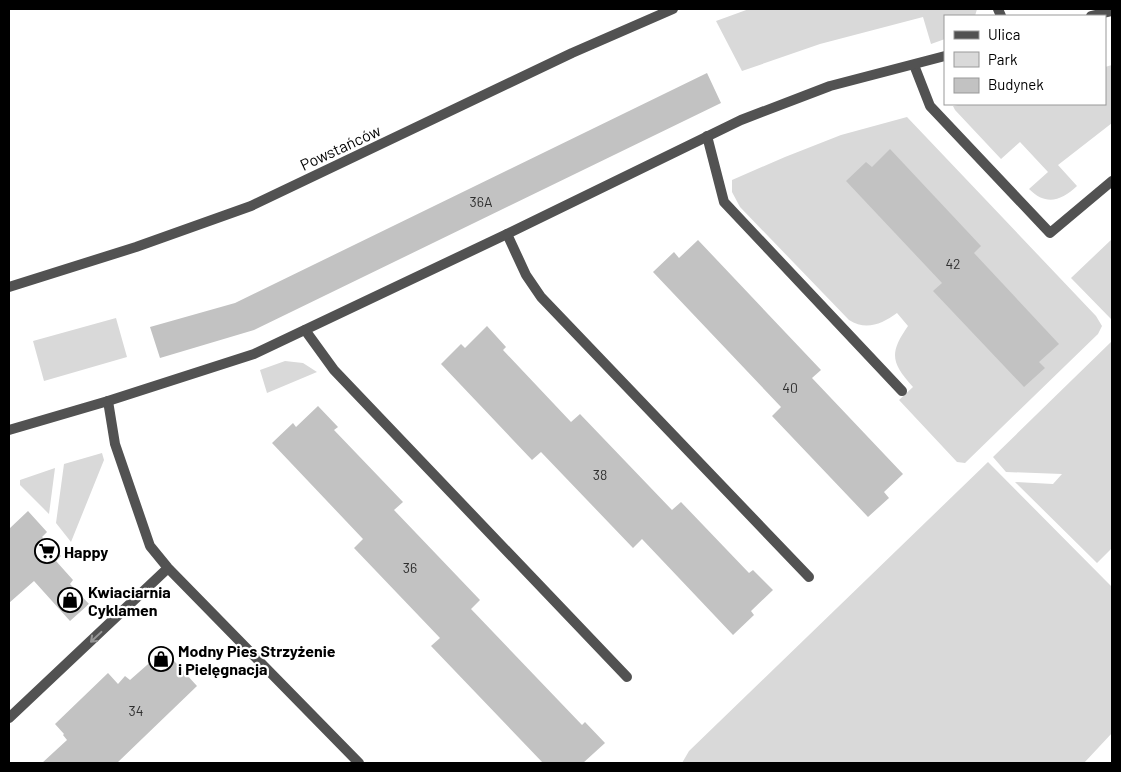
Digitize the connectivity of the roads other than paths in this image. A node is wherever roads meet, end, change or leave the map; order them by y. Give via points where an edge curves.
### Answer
1 (673, 9) edge
2 (1112, 11) edge
3 (1095, 15) edge
4 (944, 56) edge
5 (914, 65) junction
6 (707, 136) junction
7 (1112, 180) edge
8 (507, 234) junction
9 (9, 288) edge
10 (305, 330) junction
11 (902, 391) dead end
12 (108, 401) junction
13 (9, 430) edge
14 (168, 568) junction
15 (809, 577) dead end
16 (627, 677) dead end
17 (9, 718) edge
18 (359, 763) edge

1 - 9 street, Powstańców via 572,53 251,206
2 - 3 street
4 - 5 street
5 - 6 street via 830,86
5 - 7 street via 930,106 1050,233
6 - 8 street
6 - 11 street via 724,202
8 - 10 street
8 - 15 street via 526,275 541,297
10 - 12 street via 254,354
10 - 16 street via 334,370
12 - 13 street
12 - 14 street via 116,444 150,546
14 -> 17 street
14 - 18 street

